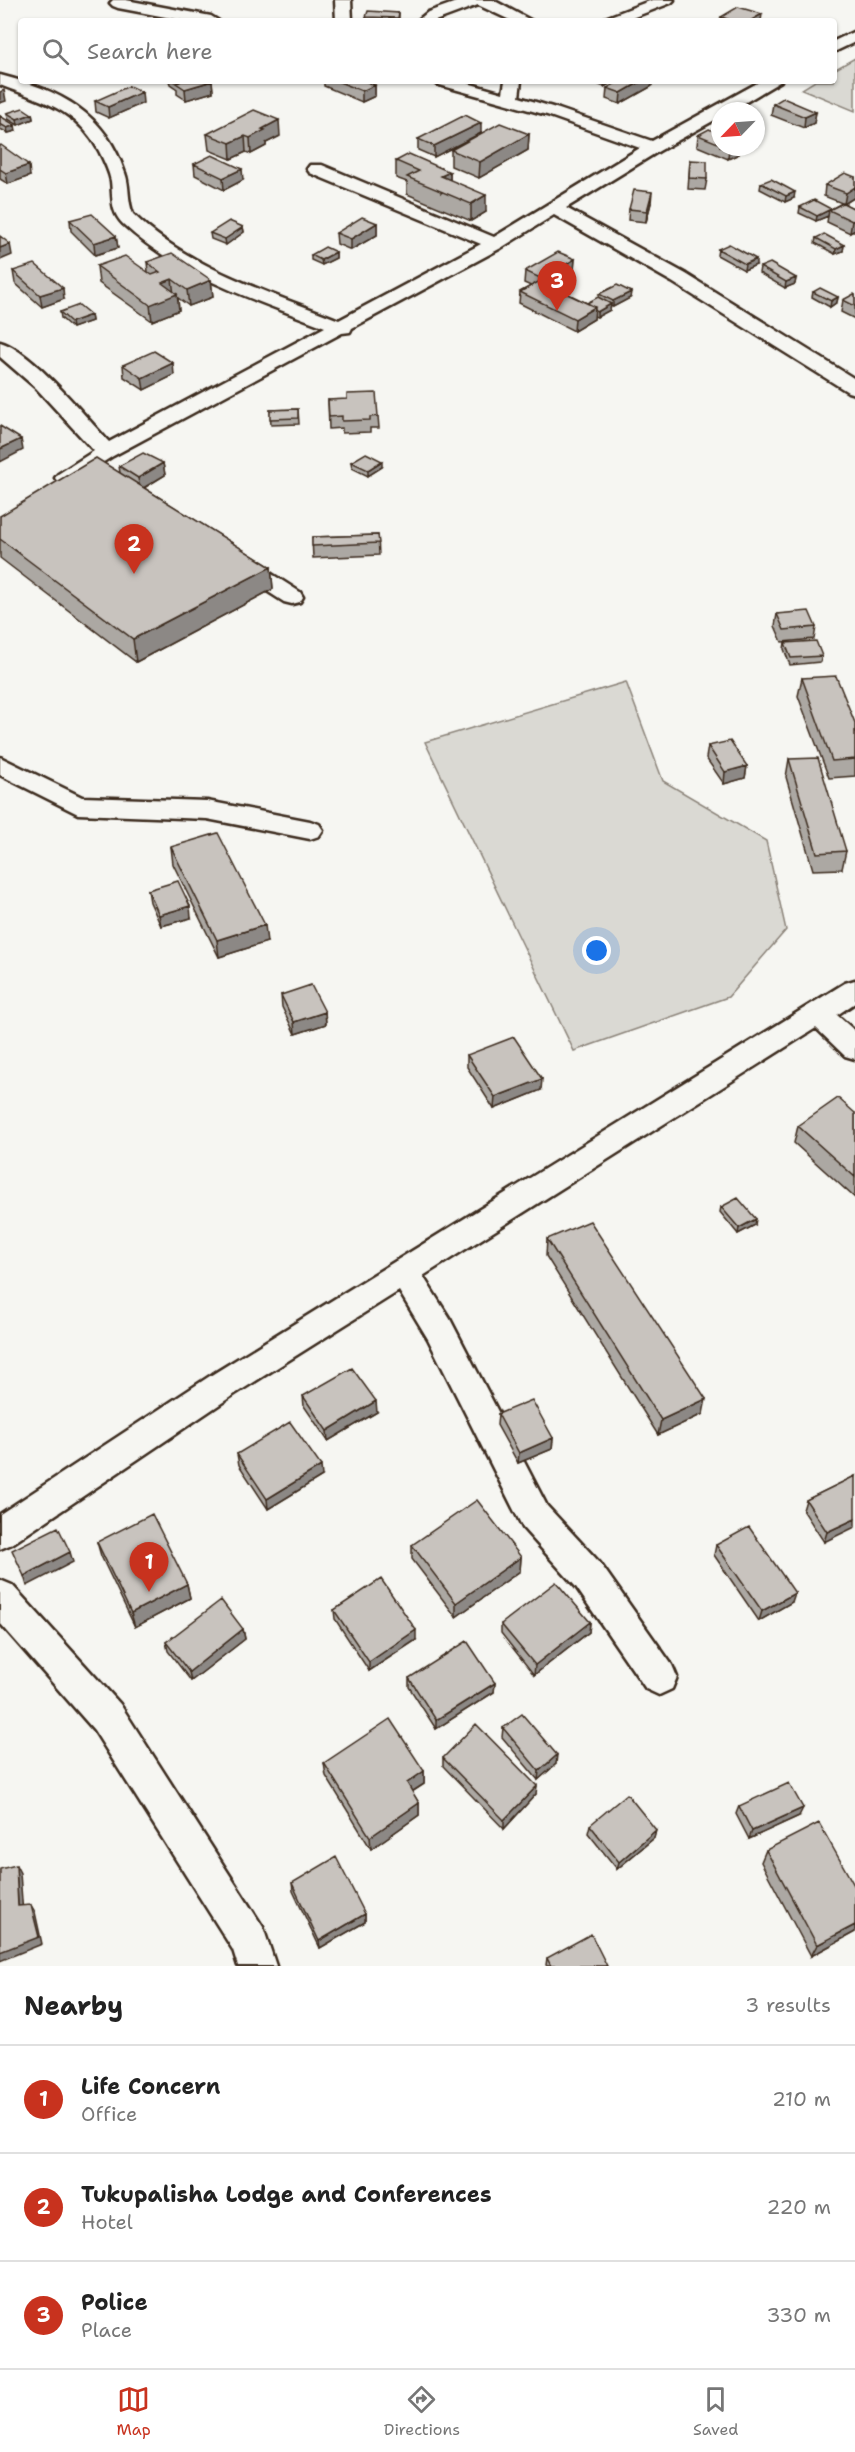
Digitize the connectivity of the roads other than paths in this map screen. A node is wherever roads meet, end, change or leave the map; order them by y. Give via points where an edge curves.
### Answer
1 (343, 0) edge
2 (479, 0) edge
3 (666, 0) edge
4 (118, 3) dead end
5 (196, 18) edge
6 (344, 18) edge
7 (429, 18) edge
8 (518, 18) edge
9 (618, 18) edge
10 (855, 36) edge
11 (837, 45) edge
12 (0, 80) edge
13 (453, 84) edge
14 (513, 84) edge
15 (768, 84) edge
16 (510, 100) junction
17 (653, 147) junction
18 (316, 169) dead end
19 (556, 209) junction
20 (495, 244) junction
21 (343, 328) junction
22 (0, 348) edge
23 (855, 388) edge
24 (106, 452) junction
25 (87, 464) junction
26 (107, 477) edge
27 (49, 487) edge
28 (224, 553) edge
29 (292, 597) dead end
30 (0, 765) edge
31 (310, 831) dead end
32 (855, 990) edge
33 (818, 1013) junction
34 (855, 1048) edge
35 (403, 1271) junction
36 (0, 1533) edge
37 (2, 1604) edge
38 (659, 1677) dead end
39 (257, 1966) edge

1 - 6 street
2 - 7 street
2 - 8 street
3 - 9 street
4 - 5 street
10 - 11 street
12 - 21 street via 83,116 104,145 119,178 126,217 156,240 188,261
13 - 16 street
14 - 16 street
15 - 17 street
16 - 17 street
17 - 19 street
18 - 20 street
19 - 20 street
19 - 23 street via 679,278
20 - 21 street
21 - 24 street
22 - 24 street via 18,360
24 - 25 street
25 - 26 street
25 - 27 street
28 - 29 street
30 - 31 street via 78,805 207,810
32 - 33 street
33 - 34 street
33 - 35 street
35 - 36 street
35 - 38 street via 440,1329 535,1517 588,1575
37 - 39 street via 107,1717 249,1941

